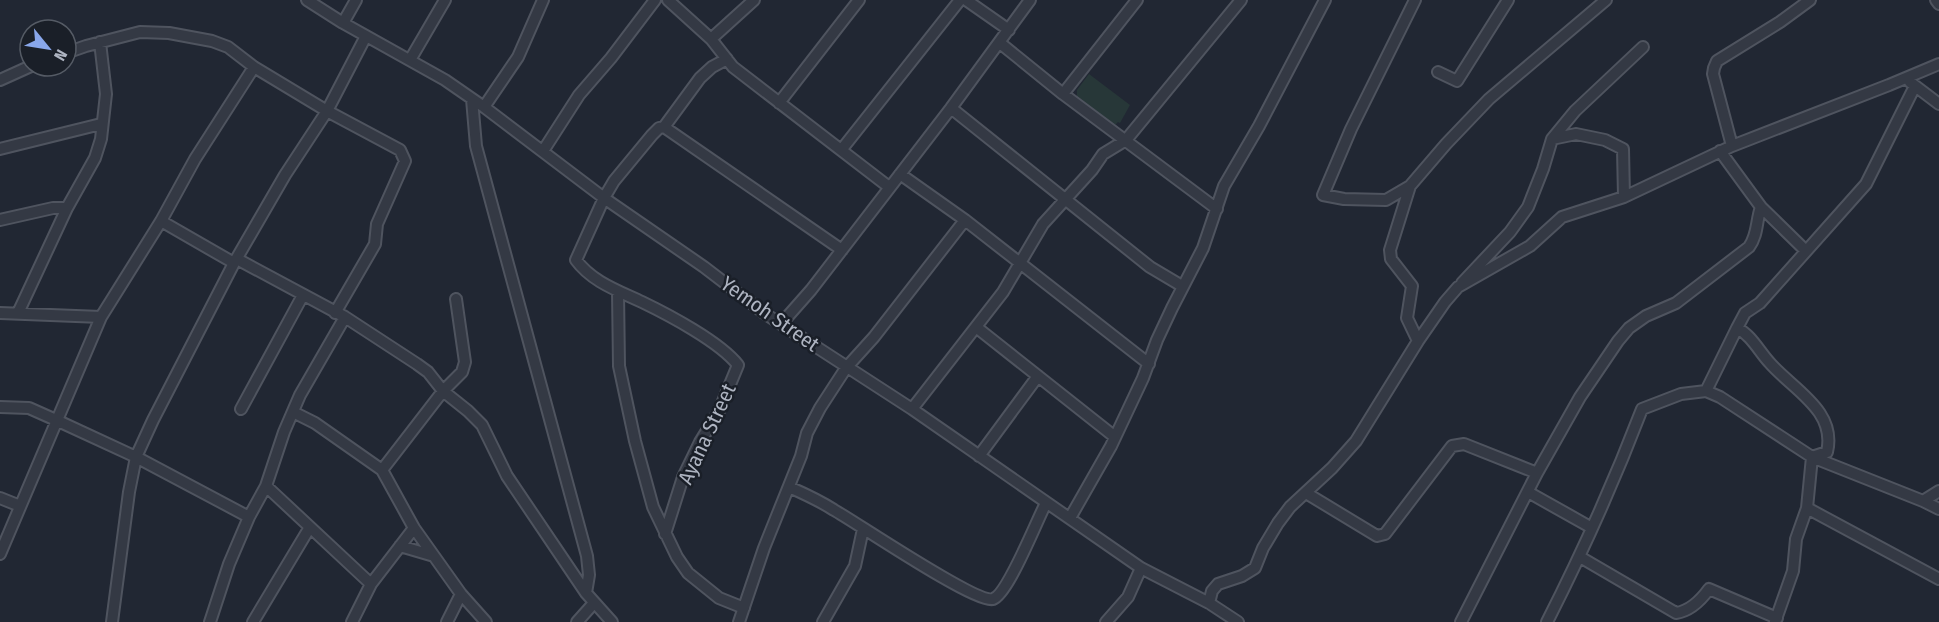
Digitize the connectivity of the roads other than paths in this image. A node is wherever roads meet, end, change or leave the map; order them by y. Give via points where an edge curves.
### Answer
1 (307, 0) edge
2 (356, 0) edge
3 (445, 0) edge
4 (543, 0) edge
5 (655, 0) edge
6 (668, 0) edge
7 (754, 0) edge
8 (859, 0) edge
9 (960, 0) edge
10 (966, 0) edge
11 (1030, 0) edge
12 (1137, 0) edge
13 (1241, 0) edge
14 (1325, 0) edge
15 (1415, 0) edge
16 (1508, 0) edge
17 (1606, 0) edge
18 (1810, 0) edge
19 (1936, 0) edge
20 (1939, 4) edge
21 (343, 23) junction
22 (1009, 30) junction
23 (366, 36) junction
24 (711, 39) junction
25 (99, 42) junction
26 (1000, 43) junction
27 (1643, 47) dead end
28 (78, 49) edge
29 (727, 59) junction
30 (410, 60) junction
31 (1939, 64) edge
32 (254, 67) junction
33 (18, 72) edge
34 (1438, 72) dead end
35 (1905, 79) junction
36 (0, 80) edge
37 (1916, 86) junction
38 (1063, 94) junction
39 (471, 99) junction
40 (779, 103) junction
41 (1939, 104) edge
42 (484, 107) junction
43 (951, 108) junction
44 (327, 111) junction
45 (101, 124) junction
46 (664, 127) junction
47 (1552, 139) junction
48 (1126, 140) junction
49 (1732, 146) junction
50 (0, 149) edge
51 (842, 149) junction
52 (543, 151) junction
53 (1720, 151) junction
54 (900, 174) junction
55 (1410, 186) junction
56 (889, 187) junction
57 (1624, 197) junction
58 (604, 198) junction
59 (1064, 198) junction
60 (1761, 207) junction
61 (67, 208) junction
62 (1217, 209) junction
63 (0, 220) edge
64 (965, 220) junction
65 (160, 221) junction
66 (842, 250) junction
67 (1806, 251) junction
68 (236, 261) junction
69 (1019, 264) junction
70 (1182, 286) junction
71 (1458, 287) junction
72 (618, 292) junction
73 (303, 295) junction
74 (456, 299) dead end
75 (18, 312) junction
76 (0, 313) edge
77 (340, 315) junction
78 (101, 317) junction
79 (781, 324) junction
80 (976, 327) junction
81 (1737, 328) junction
82 (1418, 341) junction
83 (1149, 364) junction
84 (846, 368) junction
85 (1038, 376) junction
86 (443, 391) junction
87 (1706, 391) junction
88 (0, 407) edge
89 (240, 409) dead end
90 (912, 410) junction
91 (293, 412) junction
92 (56, 420) junction
93 (1115, 437) junction
94 (979, 456) junction
95 (136, 457) junction
96 (1812, 457) junction
97 (382, 470) junction
98 (1537, 473) junction
99 (266, 486) junction
100 (789, 487) junction
101 (1939, 491) edge
102 (1306, 492) junction
103 (1528, 492) junction
104 (0, 498) edge
105 (1923, 501) junction
106 (1046, 503) junction
107 (20, 506) junction
108 (1807, 508) junction
109 (1939, 509) edge
110 (249, 517) junction
111 (1071, 518) junction
112 (310, 527) junction
113 (414, 528) junction
114 (863, 528) junction
115 (1592, 528) junction
116 (665, 534) junction
117 (400, 546) junction
118 (0, 554) edge
119 (435, 556) junction
120 (1580, 557) junction
121 (1142, 568) junction
122 (1939, 579) edge
123 (371, 584) junction
124 (586, 593) junction
125 (461, 594) junction
126 (594, 603) junction
127 (1209, 603) junction
128 (744, 608) junction
129 (1776, 620) edge
130 (112, 622) edge
131 (210, 622) edge
132 (253, 622) edge
133 (352, 622) edge
134 (447, 622) edge
135 (486, 622) edge
136 (577, 622) edge
137 (612, 622) edge
138 (739, 622) edge
139 (823, 622) edge
140 (1106, 622) edge
141 (1238, 622) edge
142 (1461, 622) edge
143 (1547, 622) edge

1 - 21 street, Yemoh Street
2 - 21 street
3 - 30 street
4 - 42 street via 518,57
5 - 52 street via 579,95
6 - 24 street
7 - 24 street
8 - 40 street
9 - 51 street
10 - 22 street
11 - 22 street
12 - 38 street
13 - 48 street
14 - 62 street via 1224,186
15 - 55 street via 1323,195 1386,200
16 - 34 street via 1457,81
17 - 55 street via 1489,99
18 - 49 street via 1717,61 1713,74
19 - 20 street
21 - 23 street, Yemoh Street
22 - 26 street
23 - 30 street, Yemoh Street
23 - 44 street
24 - 29 street
25 - 28 street
25 - 32 street via 140,32 194,37 228,47
25 - 45 street via 106,94
26 - 38 street
26 - 43 street
27 - 47 street via 1575,111
29 - 40 street
29 - 46 street via 700,78
30 - 39 street, Yemoh Street
31 - 35 street
32 - 44 street
32 - 65 street
33 - 36 street
35 - 37 street
35 - 49 street
37 - 41 street
37 - 67 street via 1866,183
38 - 48 street
39 - 42 street, Yemoh Street
39 - 124 street via 476,146 587,556
40 - 51 street
42 - 52 street, Yemoh Street
43 - 54 street
43 - 59 street
44 - 68 street
44 - 77 street via 400,150 405,161 377,225 375,244
45 - 50 street
45 - 61 street via 94,158
46 - 58 street via 652,135
46 - 66 street
47 - 57 street via 1576,134 1605,140 1623,149
47 - 71 street via 1528,207
48 - 59 street via 1103,154
48 - 62 street
49 - 53 street
51 - 56 street
52 - 58 street, Yemoh Street
53 - 57 street
53 - 60 street
54 - 56 street
54 - 64 street
55 - 82 street via 1390,250 1391,259 1412,286 1407,318
56 - 66 street
57 - 71 street via 1562,217 1530,246
58 - 72 street via 576,260 594,278
58 - 79 street, Yemoh Street
59 - 69 street via 1042,224
59 - 70 street via 1150,267
60 - 67 street
60 - 98 street via 1755,239 1749,247 1676,303 1629,328 1588,383
61 - 63 street
61 - 75 street
62 - 70 street via 1203,248
64 - 69 street
64 - 84 street
65 - 68 street
65 - 78 street
66 - 79 street
67 - 81 street via 1760,303 1745,313
68 - 73 street
68 - 95 street
69 - 80 street
69 - 83 street
70 - 83 street
71 - 82 street
72 - 116 street via 619,366 635,441
72 - 116 street, Ayana Street via 703,336 738,365 683,477
73 - 77 street
73 - 89 street
74 - 86 street via 465,362 462,372
75 - 76 street
75 - 78 street
77 - 86 street via 428,372
77 - 91 street
78 - 92 street
79 - 84 street, Yemoh Street
80 - 85 street
80 - 90 street
81 - 87 street
81 - 96 street via 1817,407 1829,444 1827,452
82 - 102 street via 1356,441
83 - 93 street
84 - 90 street, Yemoh Street
84 - 100 street via 807,433
85 - 93 street
85 - 94 street
86 - 97 street
86 - 124 street via 482,425 507,476
87 - 96 street via 1748,413
87 - 115 street via 1681,394 1641,409
88 - 92 street via 29,408
90 - 94 street, Yemoh Street
91 - 97 street
91 - 99 street
92 - 95 street
92 - 107 street
93 - 111 street
94 - 106 street, Yemoh Street
95 - 110 street
95 - 130 street
96 - 105 street
96 - 108 street
97 - 113 street
98 - 102 street via 1464,444 1452,446 1385,534 1377,536
98 - 103 street
99 - 110 street
99 - 112 street
100 - 114 street
100 - 128 street
101 - 105 street
102 - 127 street via 1278,523 1256,568 1218,584
103 - 115 street
103 - 142 street
104 - 107 street
105 - 109 street
106 - 111 street, Yemoh Street
106 - 114 street via 1009,580 993,599 984,599 960,586
107 - 118 street
108 - 122 street
108 - 129 street via 1796,539 1793,571
110 - 131 street
111 - 121 street, Yemoh Street
112 - 123 street
112 - 132 street
113 - 117 street
113 - 119 street
114 - 139 street via 855,566
115 - 120 street
116 - 128 street via 688,573 719,598
117 - 119 street
117 - 123 street
119 - 125 street
120 - 129 street via 1676,613 1701,600 1709,590
120 - 143 street
121 - 127 street, Yemoh Street
121 - 140 street via 1128,597
123 - 133 street
124 - 126 street
125 - 134 street
125 - 135 street
126 - 136 street
126 - 137 street
127 - 141 street, Yemoh Street
128 - 138 street

